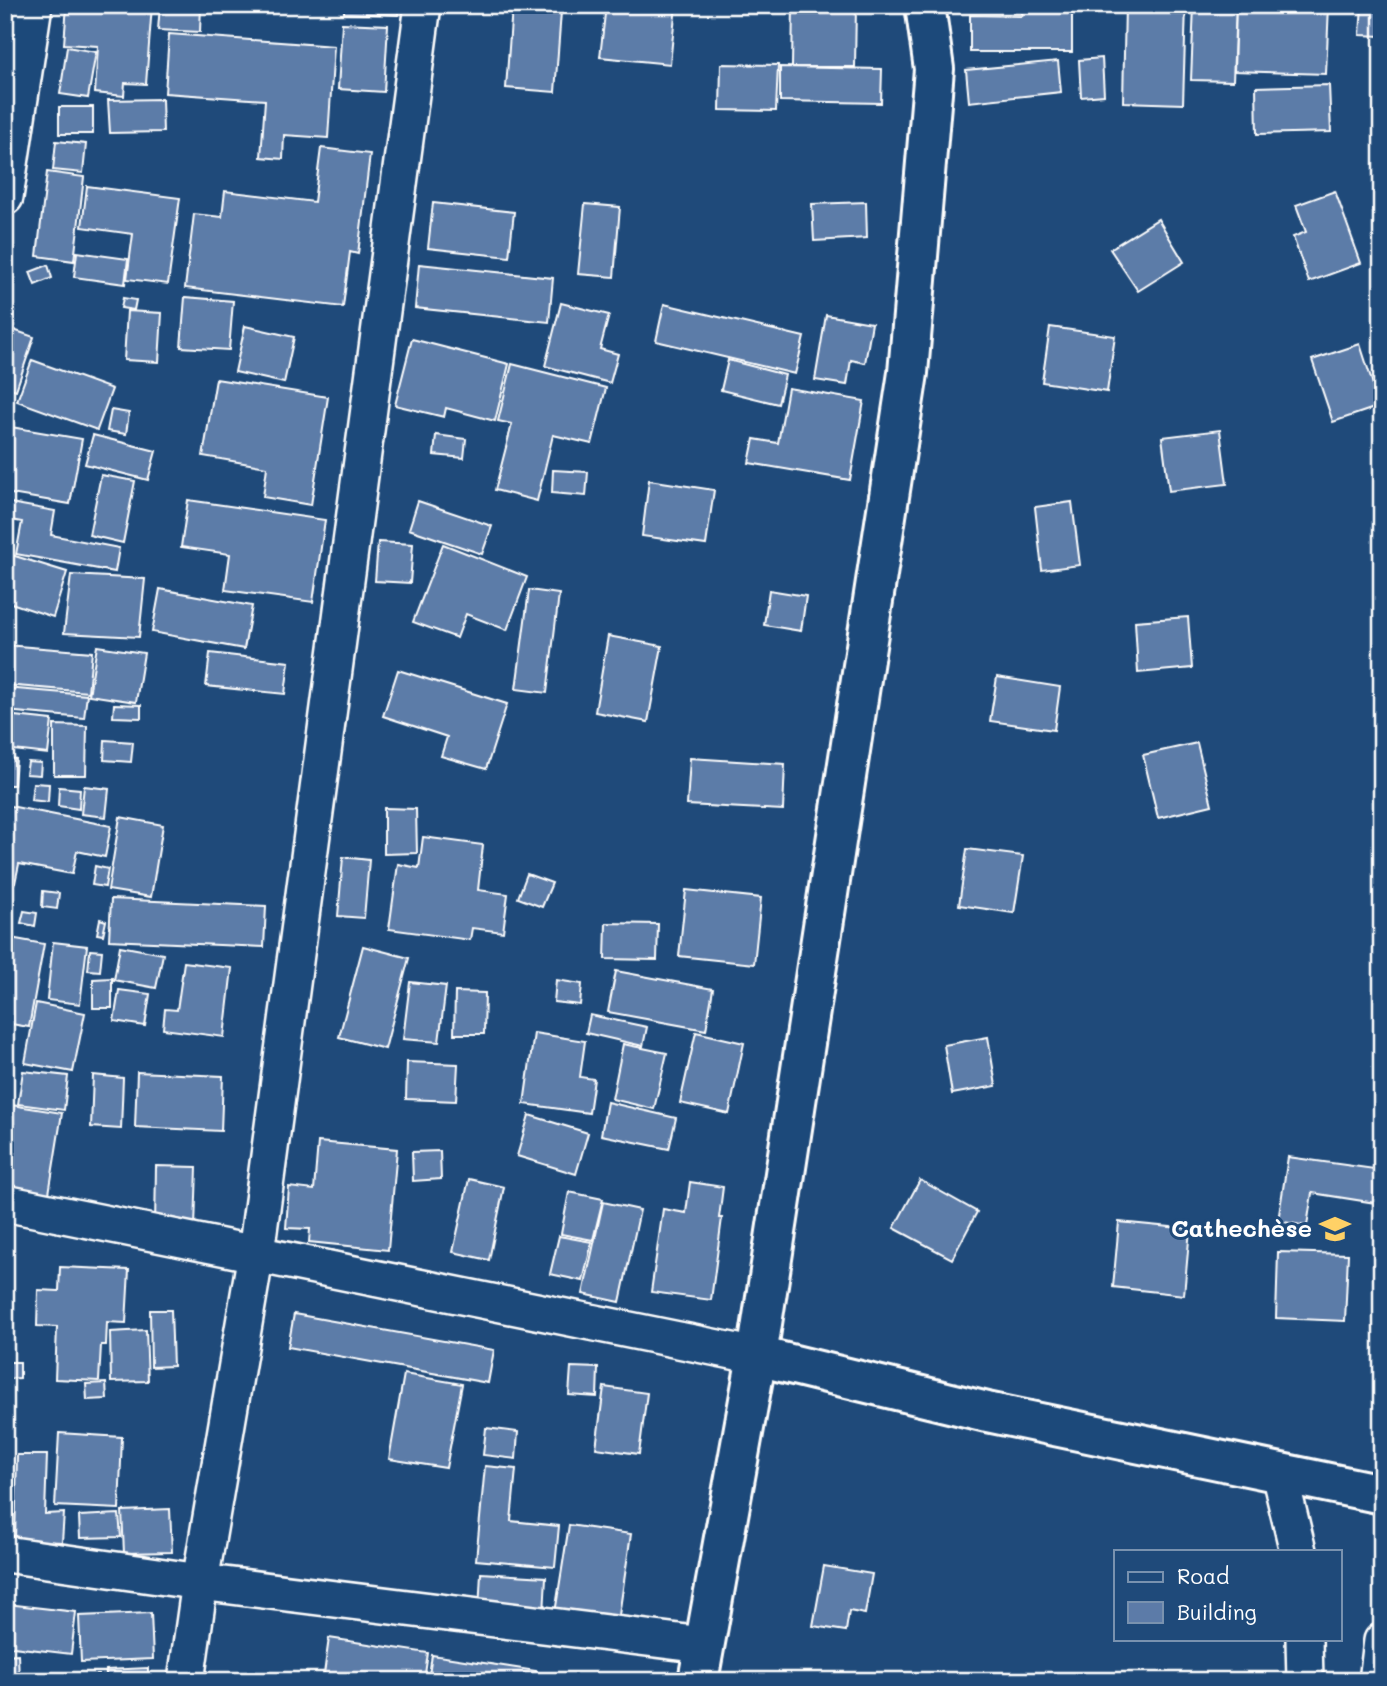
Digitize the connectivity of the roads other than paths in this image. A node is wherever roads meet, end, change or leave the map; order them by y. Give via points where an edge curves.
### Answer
1 (34, 5) edge
2 (423, 5) edge
3 (925, 5) edge
4 (5, 197) edge
5 (5, 1203) edge
6 (256, 1253) junction
7 (757, 1356) junction
8 (1279, 1473) junction
9 (1382, 1494) edge
10 (1298, 1550) edge
11 (5, 1554) edge
12 (200, 1581) junction
13 (1304, 1640) edge
14 (1382, 1641) edge
15 (700, 1663) edge
16 (186, 1681) edge
17 (1305, 1681) edge
18 (1377, 1681) edge

1 - 4 street
2 - 6 street
3 - 7 street via 934,69 908,373
5 - 6 street
6 - 7 street
6 - 12 street
7 - 8 street via 987,1412
7 - 15 street
8 - 9 street
8 - 10 street
11 - 12 street
12 - 15 street
12 - 16 street
13 - 17 street
14 - 18 street

